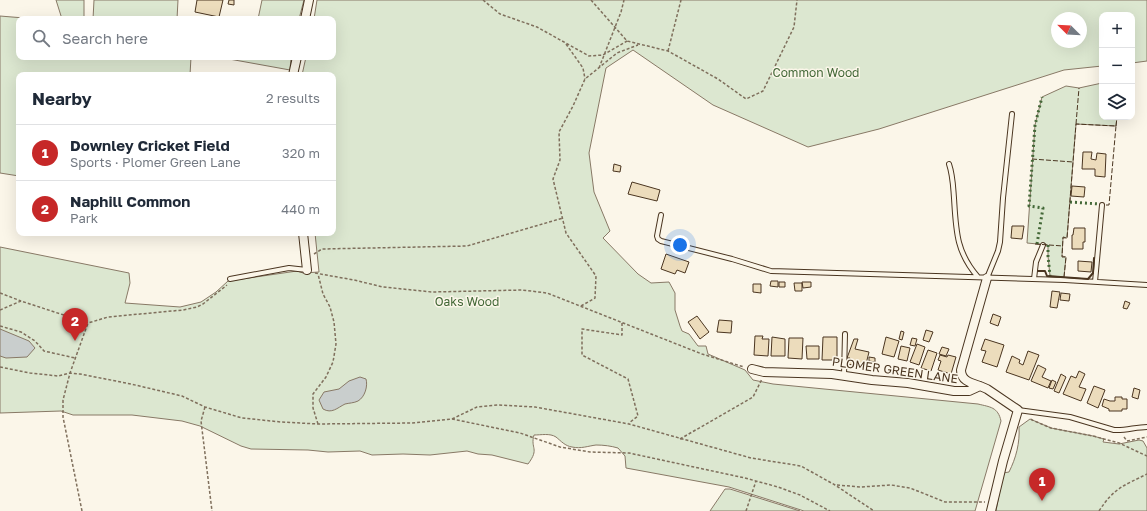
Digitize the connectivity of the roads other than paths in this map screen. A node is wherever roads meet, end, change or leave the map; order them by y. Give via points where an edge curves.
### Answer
1 (309, 0) edge
2 (306, 16) edge
3 (296, 60) edge
4 (294, 72) edge
5 (1012, 114) dead end
6 (949, 164) dead end
7 (1102, 205) dead end
8 (661, 215) dead end
9 (303, 236) edge
10 (1043, 245) dead end
11 (307, 270) joint
12 (978, 277) junction
13 (988, 278) junction
14 (230, 279) road end
15 (1034, 279) junction
16 (1095, 282) junction
17 (1147, 285) edge
18 (845, 334) dead end
19 (752, 369) road end
20 (844, 375) junction
21 (980, 386) junction
22 (1018, 410) junction
23 (1147, 427) edge
24 (992, 507) edge

1 - 2 street
3 - 4 street
5 - 13 lane via 1000,242
6 - 12 lane via 961,252
7 - 16 lane
8 - 12 lane via 657,236 661,241 771,271
9 - 11 street
10 - 15 lane via 1036,262
11 - 14 lane via 289,268
12 - 13 lane
13 - 15 lane
13 - 21 street via 961,370 967,381
15 - 16 lane
16 - 17 lane
18 - 20 lane
19 - 20 street, PLOMER GREEN LANE via 764,372
20 - 21 street, PLOMER GREEN LANE via 954,391 969,391
21 - 22 street
22 - 23 lane via 1070,417 1120,431
22 - 24 street

